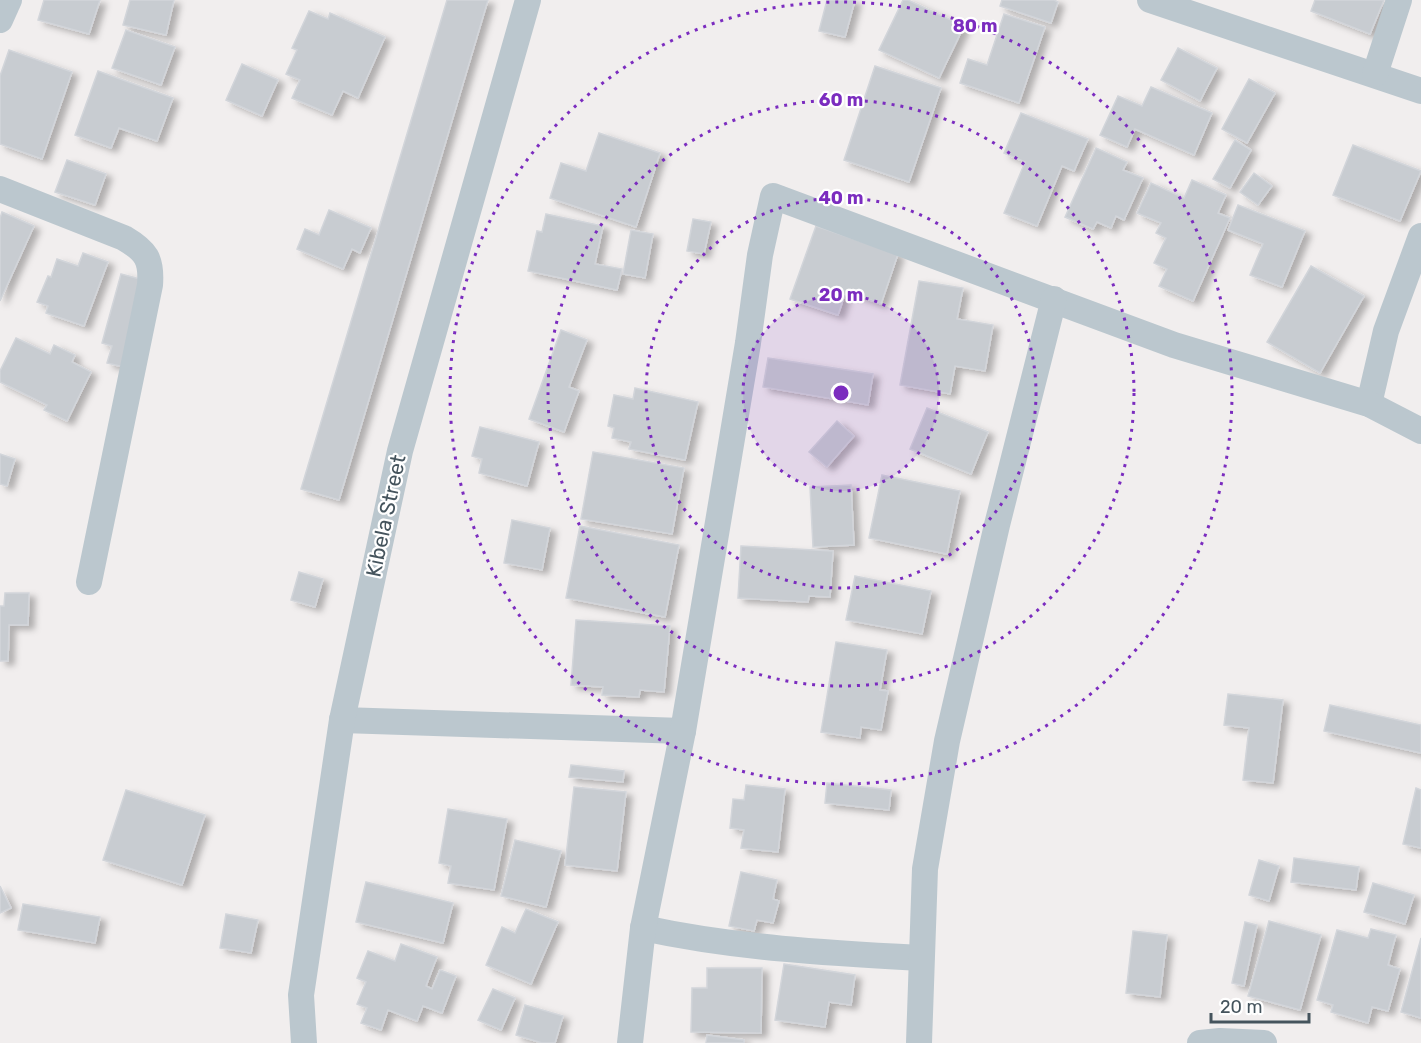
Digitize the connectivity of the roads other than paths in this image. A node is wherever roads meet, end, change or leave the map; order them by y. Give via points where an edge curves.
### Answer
1 (9, 0) edge
2 (528, 0) edge
3 (1150, 0) edge
4 (1399, 0) edge
5 (0, 20) edge
6 (1375, 74) junction
7 (1421, 91) edge
8 (0, 189) edge
9 (1421, 236) edge
10 (1054, 299) junction
11 (1369, 404) junction
12 (1421, 431) edge
13 (89, 582) dead end
14 (342, 720) junction
15 (683, 731) junction
16 (644, 928) junction
17 (921, 958) junction
18 (304, 1043) edge
19 (630, 1043) edge
20 (920, 1043) edge
21 (1200, 1043) edge
22 (1264, 1043) edge

1 - 5 street
2 - 14 street, Kibela Street via 400,451
3 - 6 street
4 - 6 street
6 - 7 street
8 - 13 street via 124,238 140,247 151,268
9 - 11 street via 1386,331
10 - 11 street via 1174,345
10 - 15 street via 773,196 760,255
10 - 17 street via 947,741 925,869
11 - 12 street
14 - 15 street
14 - 18 street, Kibela Street via 301,995
15 - 16 street
16 - 17 street via 756,947
16 - 19 street
17 - 20 street
21 - 22 street

